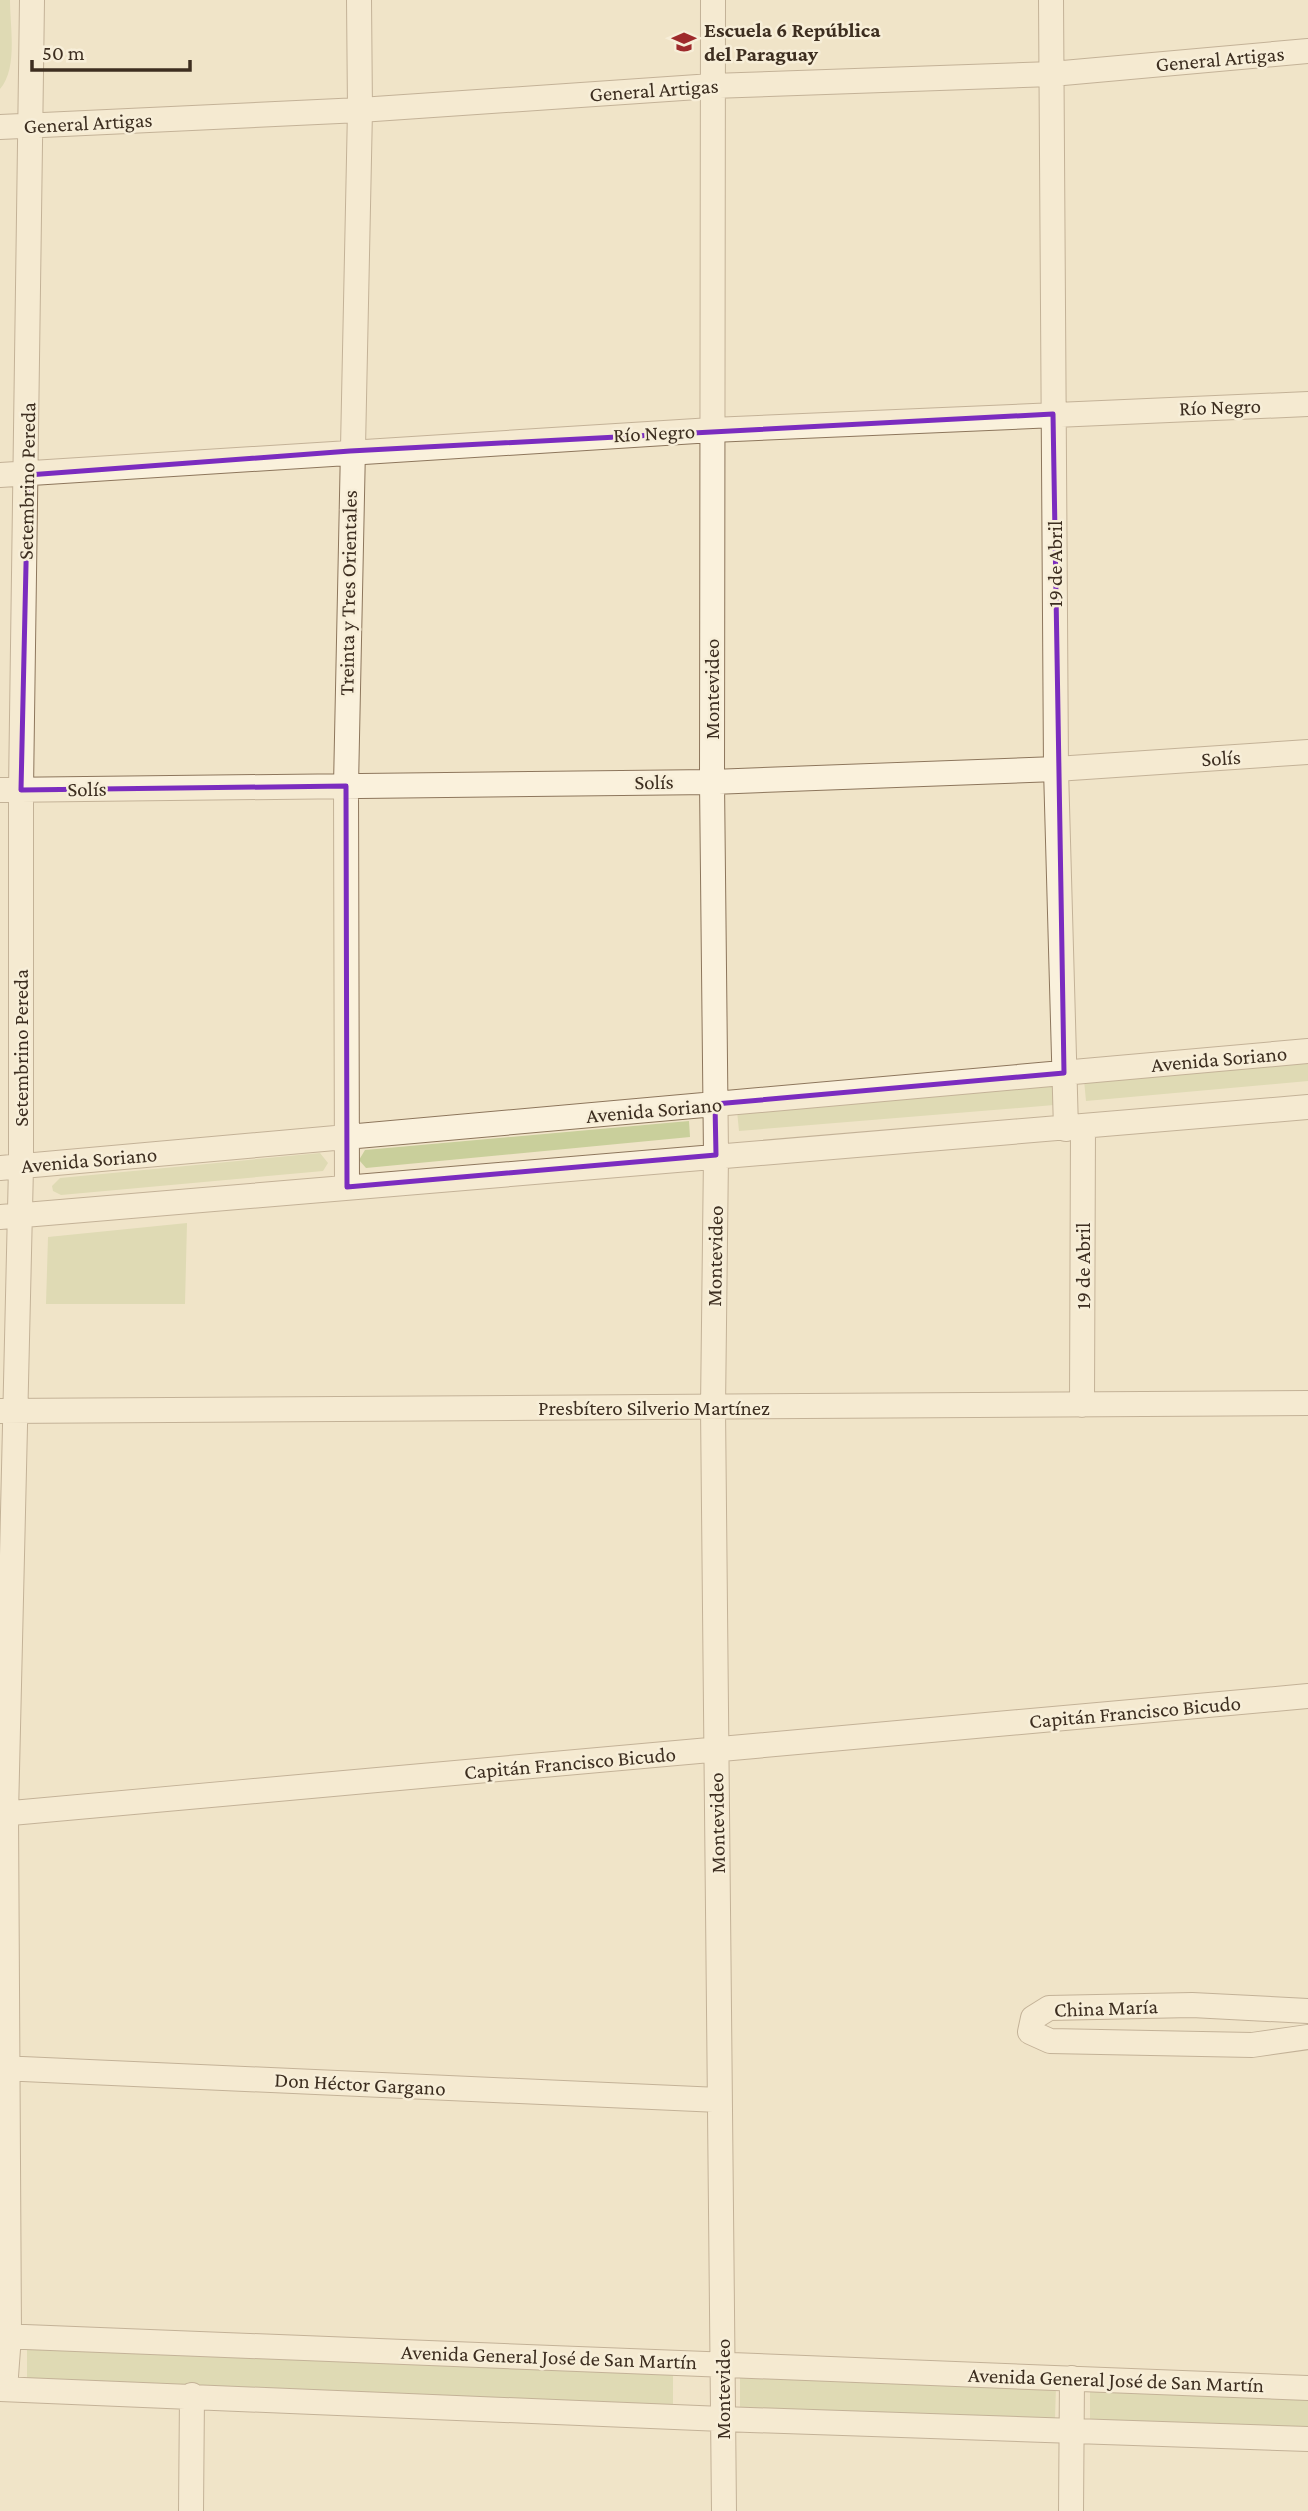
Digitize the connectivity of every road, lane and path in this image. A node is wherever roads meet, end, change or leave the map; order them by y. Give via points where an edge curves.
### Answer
1 (32, 0) edge
2 (359, 0) edge
3 (713, 0) edge
4 (1051, 0) edge
5 (1308, 51) edge
6 (1052, 74) junction
7 (712, 86) junction
8 (360, 110) junction
9 (32, 126) junction
10 (0, 127) edge
11 (1308, 404) edge
12 (1054, 414) junction
13 (712, 430) junction
14 (351, 451) junction
15 (0, 475) edge
16 (28, 475) junction
17 (1308, 752) edge
18 (1056, 769) junction
19 (712, 782) junction
20 (345, 786) junction
21 (10, 790) edge
22 (1308, 1051) edge
23 (1064, 1073) junction
24 (716, 1104) junction
25 (1308, 1107) edge
26 (1075, 1128) junction
27 (346, 1136) junction
28 (716, 1155) junction
29 (10, 1167) edge
30 (347, 1187) junction
31 (9, 1216) edge
32 (1308, 1403) edge
33 (1082, 1405) junction
34 (713, 1408) junction
35 (7, 1411) edge
36 (1308, 1696) edge
37 (716, 1750) junction
38 (3, 1814) edge
39 (1308, 2011) edge
40 (1308, 2037) edge
41 (3, 2068) edge
42 (719, 2100) junction
43 (5, 2336) edge
44 (723, 2363) junction
45 (1072, 2378) junction
46 (1308, 2388) edge
47 (3, 2389) edge
48 (192, 2395) junction
49 (722, 2419) junction
50 (1072, 2430) junction
51 (1308, 2439) edge
52 (191, 2511) edge
53 (724, 2511) edge
54 (1071, 2511) edge

1 - 9 street, Setembrino Pereda
2 - 8 street, Treinta y Tres Orientales
3 - 7 street, Montevideo
4 - 6 street, 19 de Abril
5 - 6 street, General Artigas
6 - 7 street, General Artigas
6 - 12 street, 19 de Abril
7 - 8 street, General Artigas
7 - 13 street, Montevideo
8 - 9 street, General Artigas
8 - 14 street, Treinta y Tres Orientales
9 - 10 street, General Artigas
9 - 16 street, Setembrino Pereda
11 - 12 street, Río Negro
12 - 13 street, Río Negro
12 - 18 street, 19 de Abril
13 - 14 street, Río Negro
13 - 19 street, Montevideo
14 - 16 street, Río Negro
14 - 20 street, Treinta y Tres Orientales
15 - 16 street, Río Negro
16 - 21 street, Setembrino Pereda
17 - 18 street, Solís
18 - 19 street, Solís
18 - 23 street, 19 de Abril
19 - 20 street, Solís
19 - 24 street, Montevideo
20 - 21 street, Solís
20 - 27 street, Treinta y Tres Orientales
21 - 29 street, Setembrino Pereda
22 - 23 street, Avenida Soriano
23 - 24 street, Avenida Soriano
23 - 26 street, 19 de Abril
24 - 27 street, Avenida Soriano
24 - 28 street, Montevideo
25 - 26 street
26 - 28 street
26 - 33 street, 19 de Abril
27 - 29 street, Avenida Soriano
27 - 30 street, Treinta y Tres Orientales
28 - 30 street
28 - 34 street, Montevideo
29 - 31 street, Setembrino Pereda
30 - 31 street
31 - 35 street, Setembrino Pereda
32 - 33 street, Presbítero Silverio Martínez
33 - 34 street, Presbítero Silverio Martínez
34 - 35 street, Presbítero Silverio Martínez
34 - 37 street, Montevideo
35 - 38 street, Setembrino Pereda
36 - 37 street, Capitán Francisco Bicudo
37 - 38 street, Capitán Francisco Bicudo
37 - 42 street, Montevideo
38 - 41 street, Setembrino Pereda
39 - 40 street, China María via 1192,2005 1049,2008 1033,2018 1030,2032 1050,2041 1252,2045
41 - 42 street, Don Héctor Gargano
41 - 43 street, Setembrino Pereda
42 - 44 street, Montevideo
43 - 44 street, Avenida General José de San Martín
43 - 47 street, Setembrino Pereda
44 - 45 street, Avenida General José de San Martín
44 - 49 street, Montevideo
45 - 46 street, Avenida General José de San Martín
45 - 50 street
47 - 48 street
48 - 49 street
48 - 52 street
49 - 50 street
49 - 53 street, Montevideo
50 - 51 street
50 - 54 street

